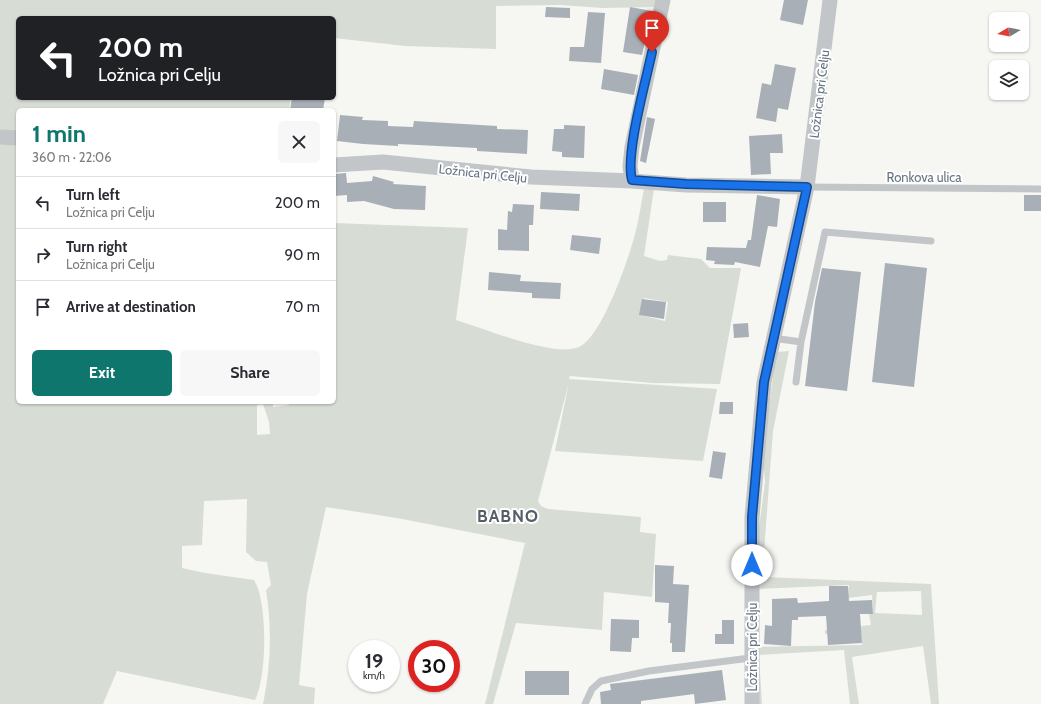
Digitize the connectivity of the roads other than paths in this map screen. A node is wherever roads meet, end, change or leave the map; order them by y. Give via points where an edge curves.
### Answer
1 (663, 0) edge
2 (830, 0) edge
3 (0, 137) edge
4 (16, 138) edge
5 (336, 165) edge
6 (632, 180) junction
7 (807, 187) junction
8 (1041, 189) edge
9 (931, 241) dead end
10 (773, 338) junction
11 (802, 342) junction
12 (796, 382) dead end
13 (750, 658) junction
14 (585, 704) edge
15 (752, 704) edge

1 - 6 street via 632,147
2 - 7 street, Ložnica pri Celju
3 - 4 street
5 - 6 street, Ložnica pri Celju via 383,162 531,177
6 - 7 street, Ložnica pri Celju
7 - 8 lane, Ronkova ulica
7 - 10 street, Ložnica pri Celju
9 - 11 lane via 825,232
10 - 11 lane
10 - 13 street, Ložnica pri Celju via 764,382 752,517
11 - 12 lane
13 - 14 lane via 649,671 601,681 592,689
13 - 15 street, Ložnica pri Celju

